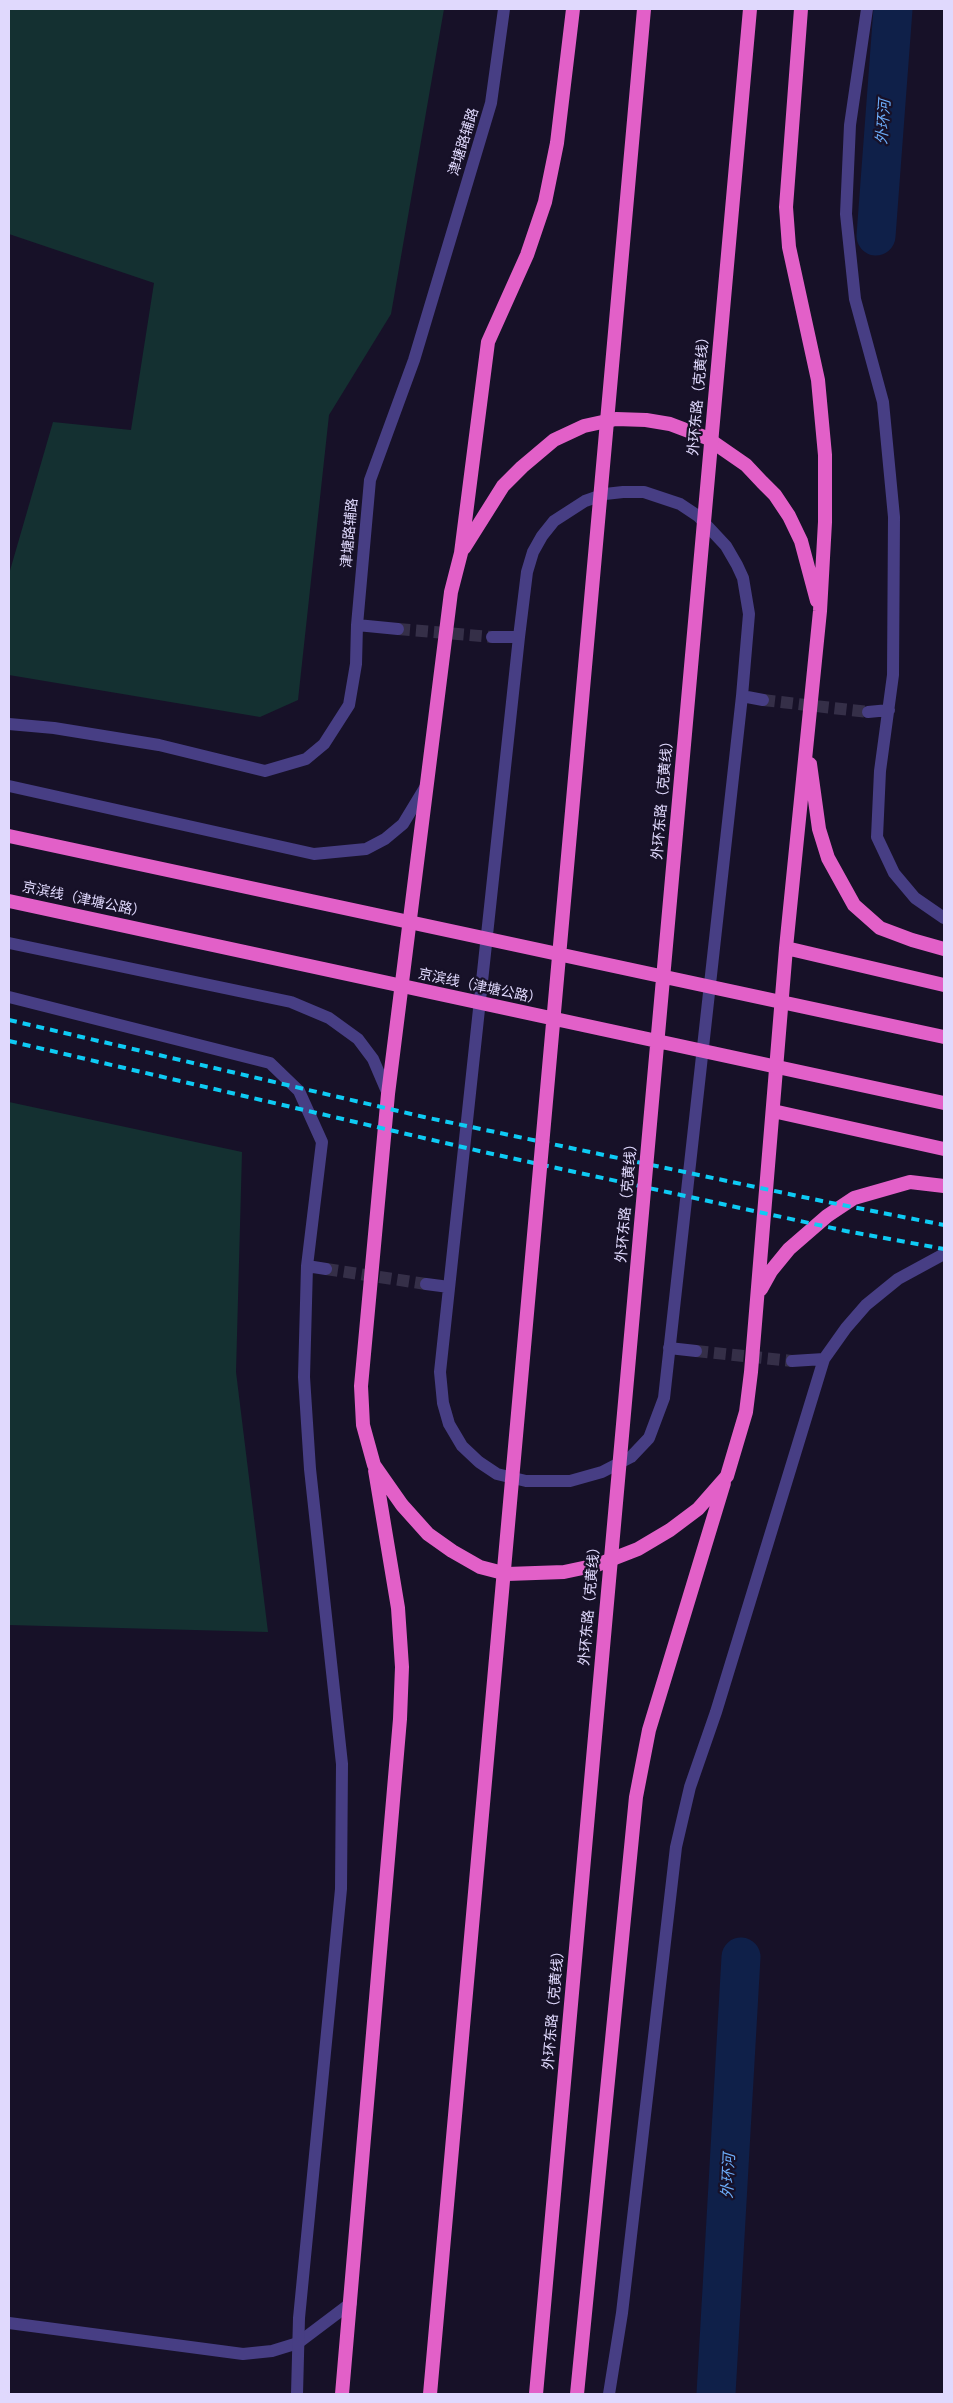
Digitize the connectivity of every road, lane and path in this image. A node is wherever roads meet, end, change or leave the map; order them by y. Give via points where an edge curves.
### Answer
1 (504, 9) edge
2 (573, 9) edge
3 (644, 9) edge
4 (750, 9) edge
5 (801, 9) edge
6 (867, 9) edge
7 (461, 553) junction
8 (820, 611) junction
9 (357, 626) junction
10 (398, 629) tunnel mouth
11 (492, 637) tunnel mouth
12 (520, 637) junction
13 (742, 696) junction
14 (763, 700) tunnel mouth
15 (889, 710) junction
16 (868, 712) tunnel mouth
17 (9, 724) edge
18 (808, 727) junction
19 (9, 786) edge
20 (426, 786) junction
21 (9, 836) edge
22 (9, 900) edge
23 (944, 918) edge
24 (9, 943) edge
25 (786, 948) junction
26 (944, 949) edge
27 (944, 985) edge
28 (9, 996) edge
29 (944, 1037) edge
30 (388, 1094) junction
31 (944, 1103) edge
32 (773, 1111) junction
33 (944, 1149) edge
34 (944, 1186) edge
35 (944, 1254) edge
36 (307, 1266) junction
37 (326, 1269) tunnel mouth
38 (426, 1284) tunnel mouth
39 (449, 1287) junction
40 (758, 1294) junction
41 (669, 1348) junction
42 (696, 1351) tunnel mouth
43 (824, 1359) junction
44 (792, 1361) tunnel mouth
45 (374, 1465) junction
46 (727, 1476) junction
47 (350, 2303) junction
48 (9, 2323) edge
49 (298, 2343) junction
50 (296, 2394) edge
51 (342, 2394) edge
52 (430, 2394) edge
53 (536, 2394) edge
54 (577, 2394) edge
55 (609, 2394) edge

1 - 9 street, 津塘路辅路 via 492,103 414,360 370,480
2 - 7 highway via 557,143 545,202 527,255 488,342
3 - 52 highway, bridge
4 - 53 highway, 外环东路（克黄线）, bridge
5 - 8 highway via 786,207 790,247 818,380 825,455
6 - 15 street via 850,125 846,214 855,299 883,402 894,517 893,675
7 - 8 highway via 503,486 554,440 584,426 616,419 670,424 707,438 729,452 774,495 801,541
7 - 20 highway via 451,592
8 - 18 highway
9 - 10 street
9 - 17 street, 津塘路辅路 via 356,664 349,705 324,744 306,759 265,771 159,745
11 - 12 street
12 - 13 street via 529,565 542,536 554,521 585,501 605,494 644,492 680,504 698,516 722,541 737,565 750,614
12 - 39 street
13 - 14 street
13 - 41 street
15 - 16 street
15 - 23 street via 880,771 877,837 894,873 915,898
18 - 25 highway
18 - 26 highway via 819,829 828,858 854,905 880,928
19 - 20 street via 314,854 366,849 385,838 402,824
20 - 30 highway
21 - 29 highway, bridge
22 - 31 highway, 京滨线（津塘公路）, bridge
24 - 30 street via 292,1002 329,1018 358,1039 373,1059
25 - 27 highway
25 - 32 highway
28 - 36 street via 270,1063 300,1091 322,1142
30 - 45 highway via 361,1386 363,1425
32 - 33 highway
32 - 40 highway
34 - 40 highway via 910,1182 854,1198 788,1249
35 - 43 street via 898,1279 866,1305
36 - 37 street
36 - 49 street via 304,1377 310,1469 342,1783 341,1888
38 - 39 street
39 - 41 street via 440,1372 449,1424 462,1446 497,1474 526,1481 570,1481 602,1472 631,1457 649,1438 658,1418 664,1398
40 - 46 highway via 746,1412
41 - 42 street
43 - 44 street
43 - 55 street via 690,1787 676,1847 622,2313
45 - 46 highway via 402,1505 428,1534 480,1567 507,1574 564,1572 598,1565 638,1549 698,1510
45 - 47 highway via 398,1608 402,1667
46 - 54 highway via 649,1730 636,1797
47 - 49 street
47 - 51 highway
48 - 49 street via 243,2354 272,2351
49 - 50 street

